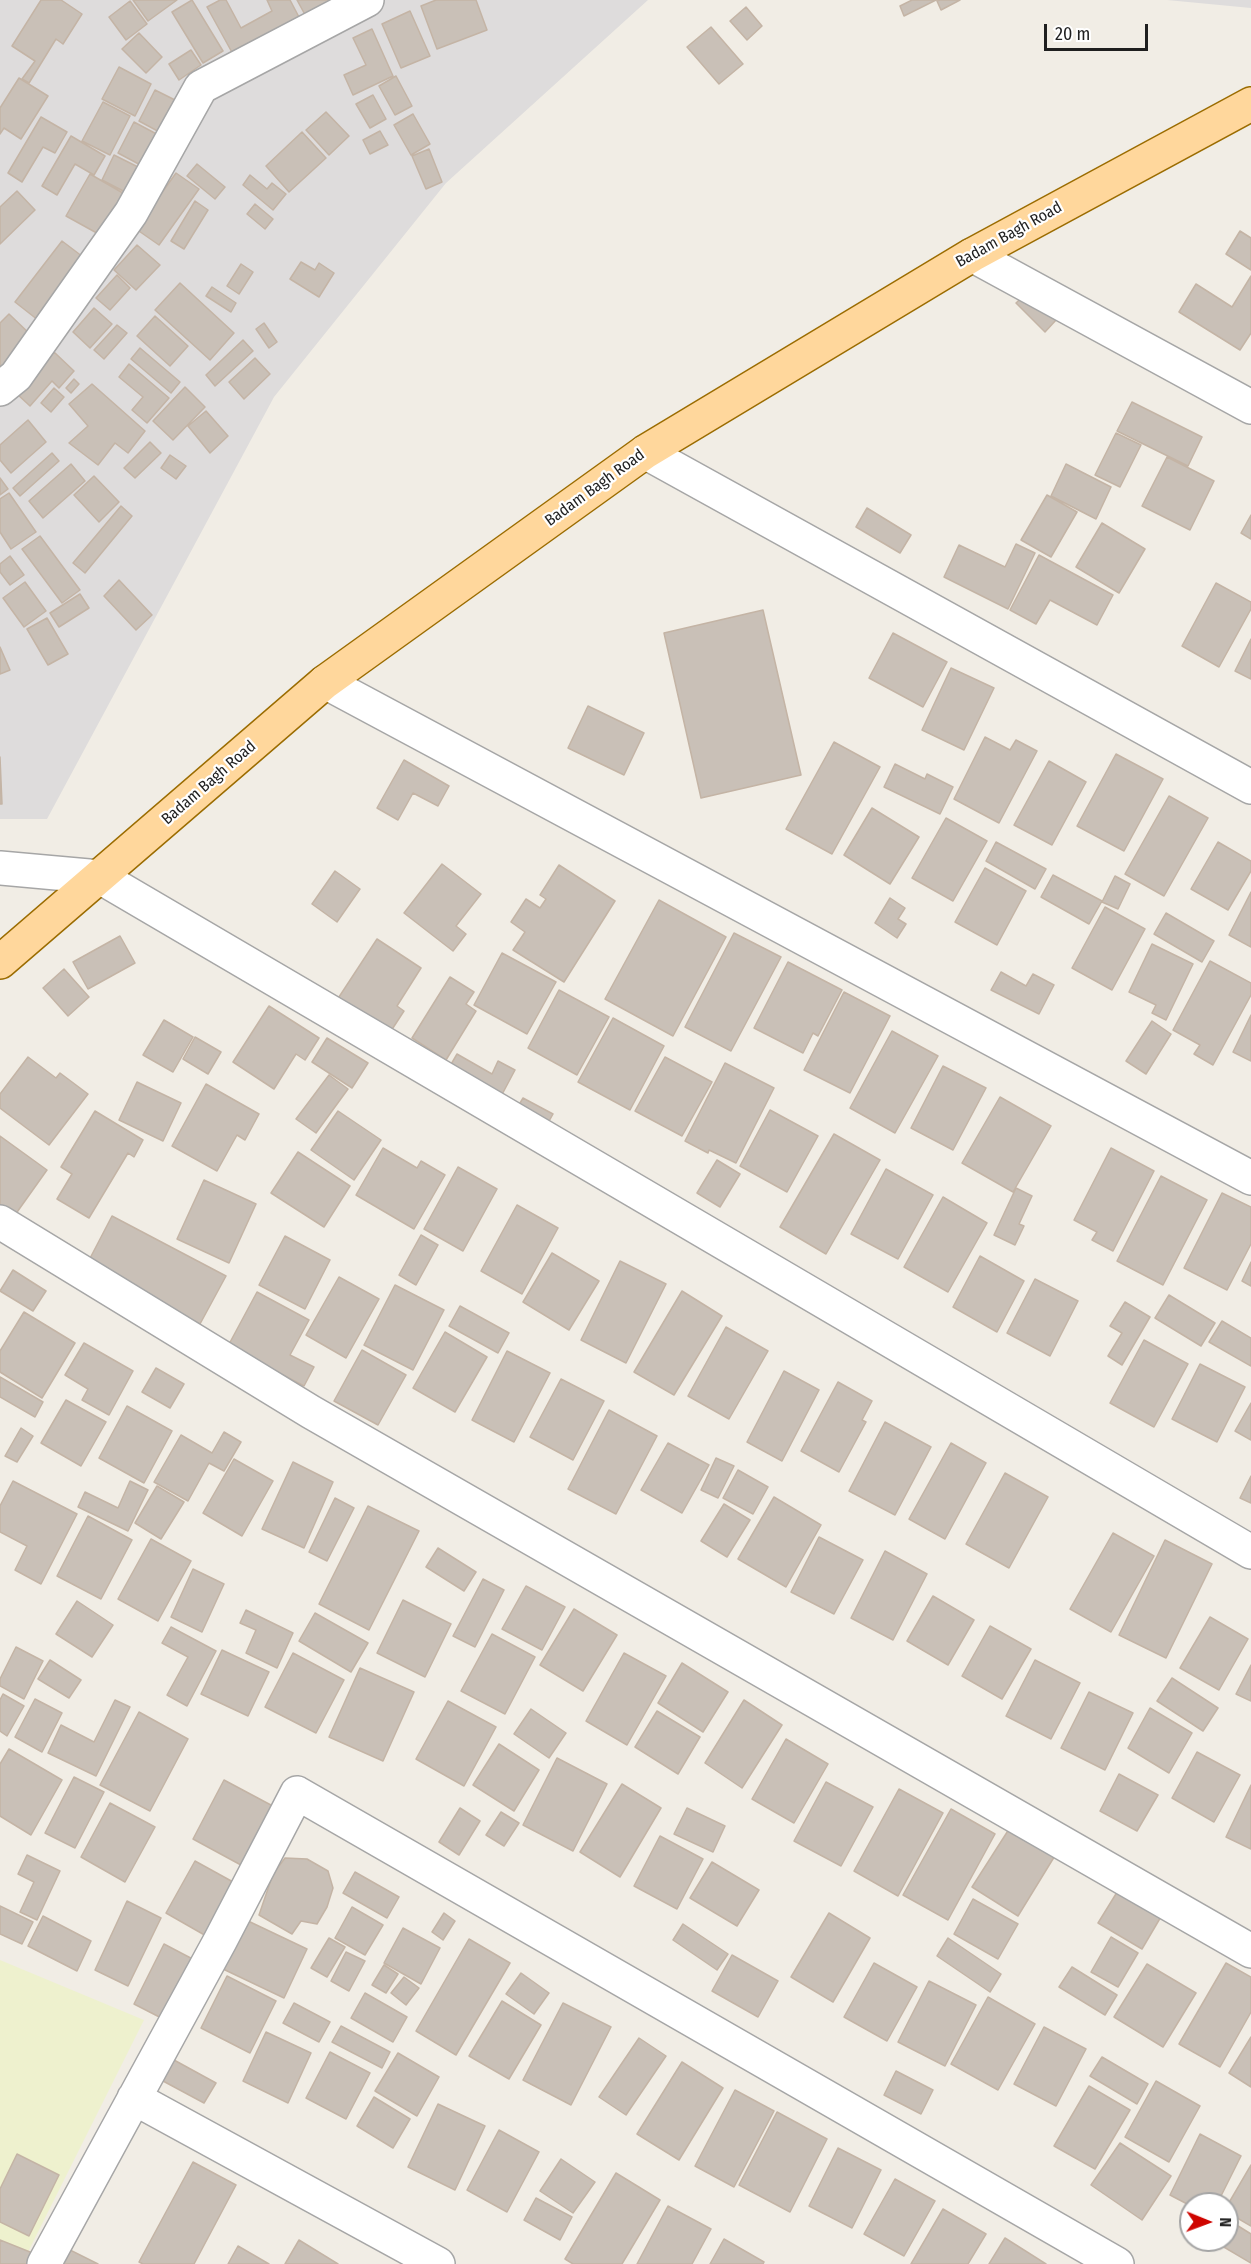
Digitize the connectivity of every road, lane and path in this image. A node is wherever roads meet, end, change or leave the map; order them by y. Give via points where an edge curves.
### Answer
1 (367, 0) edge
2 (1251, 104) edge
3 (972, 255) junction
4 (0, 389) edge
5 (1251, 407) edge
6 (645, 452) junction
7 (325, 682) junction
8 (1251, 787) edge
9 (0, 867) edge
10 (100, 877) junction
11 (0, 962) edge
12 (1251, 1178) edge
13 (0, 1222) edge
14 (1251, 1552) edge
15 (1251, 1951) edge
16 (134, 2098) junction
17 (44, 2264) edge
18 (438, 2264) edge
19 (1117, 2264) edge

1 - 4 street via 201,87 131,213 16,376
2 - 3 main road, Badam Bagh Road
3 - 5 street
3 - 6 main road, Badam Bagh Road
6 - 7 main road, Badam Bagh Road
6 - 8 street
7 - 10 main road, Badam Bagh Road
7 - 12 street
9 - 10 street
10 - 11 main road, Badam Bagh Road
10 - 14 street
13 - 15 street via 311,1412
16 - 17 street
16 - 18 street
16 - 19 street via 297,1793

